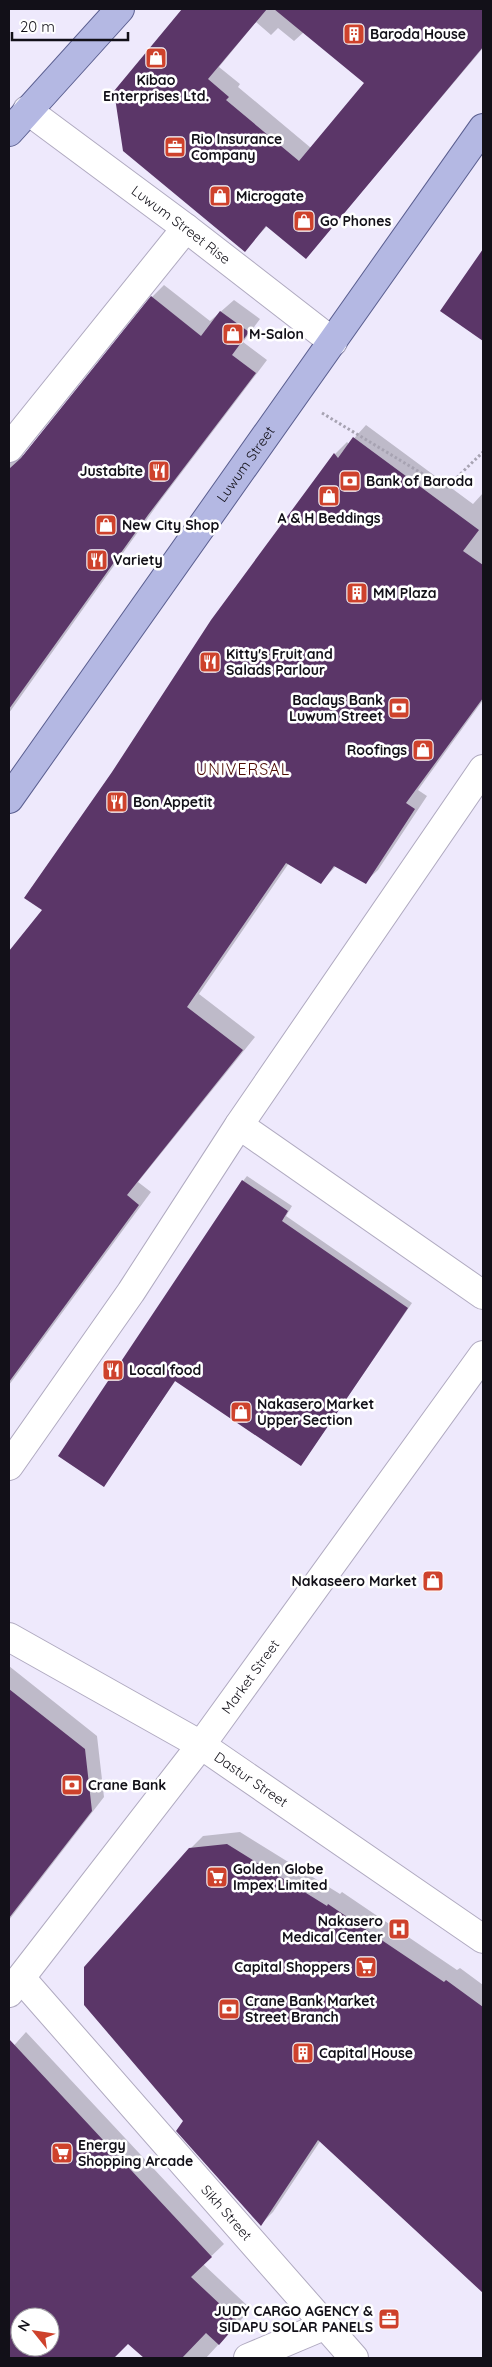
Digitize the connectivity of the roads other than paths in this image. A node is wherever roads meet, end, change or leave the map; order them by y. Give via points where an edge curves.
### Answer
1 (120, 9) edge
2 (27, 110) junction
3 (483, 128) edge
4 (9, 132) edge
5 (186, 228) junction
6 (333, 342) junction
7 (9, 448) edge
8 (483, 768) edge
9 (9, 799) edge
10 (239, 1125) junction
11 (483, 1295) edge
12 (483, 1355) edge
13 (9, 1466) edge
14 (9, 1637) edge
15 (200, 1745) junction
16 (479, 1926) edge
17 (15, 1985) edge
18 (326, 2326) junction
19 (248, 2358) edge
20 (354, 2358) edge

1 - 2 main road
2 - 4 main road
2 - 5 street, Luwum Street Rise
3 - 6 main road, Luwum Street
5 - 6 street, Luwum Street Rise
5 - 7 street
6 - 9 main road, Luwum Street
8 - 10 street
10 - 11 street
10 - 13 street via 131,1292
12 - 15 street, Market Street
14 - 15 street, Dastur Street
15 - 16 street, Dastur Street
15 - 17 street, Market Street
17 - 18 street, Sikh Street
18 - 19 street
18 - 20 street, Sikh Street

